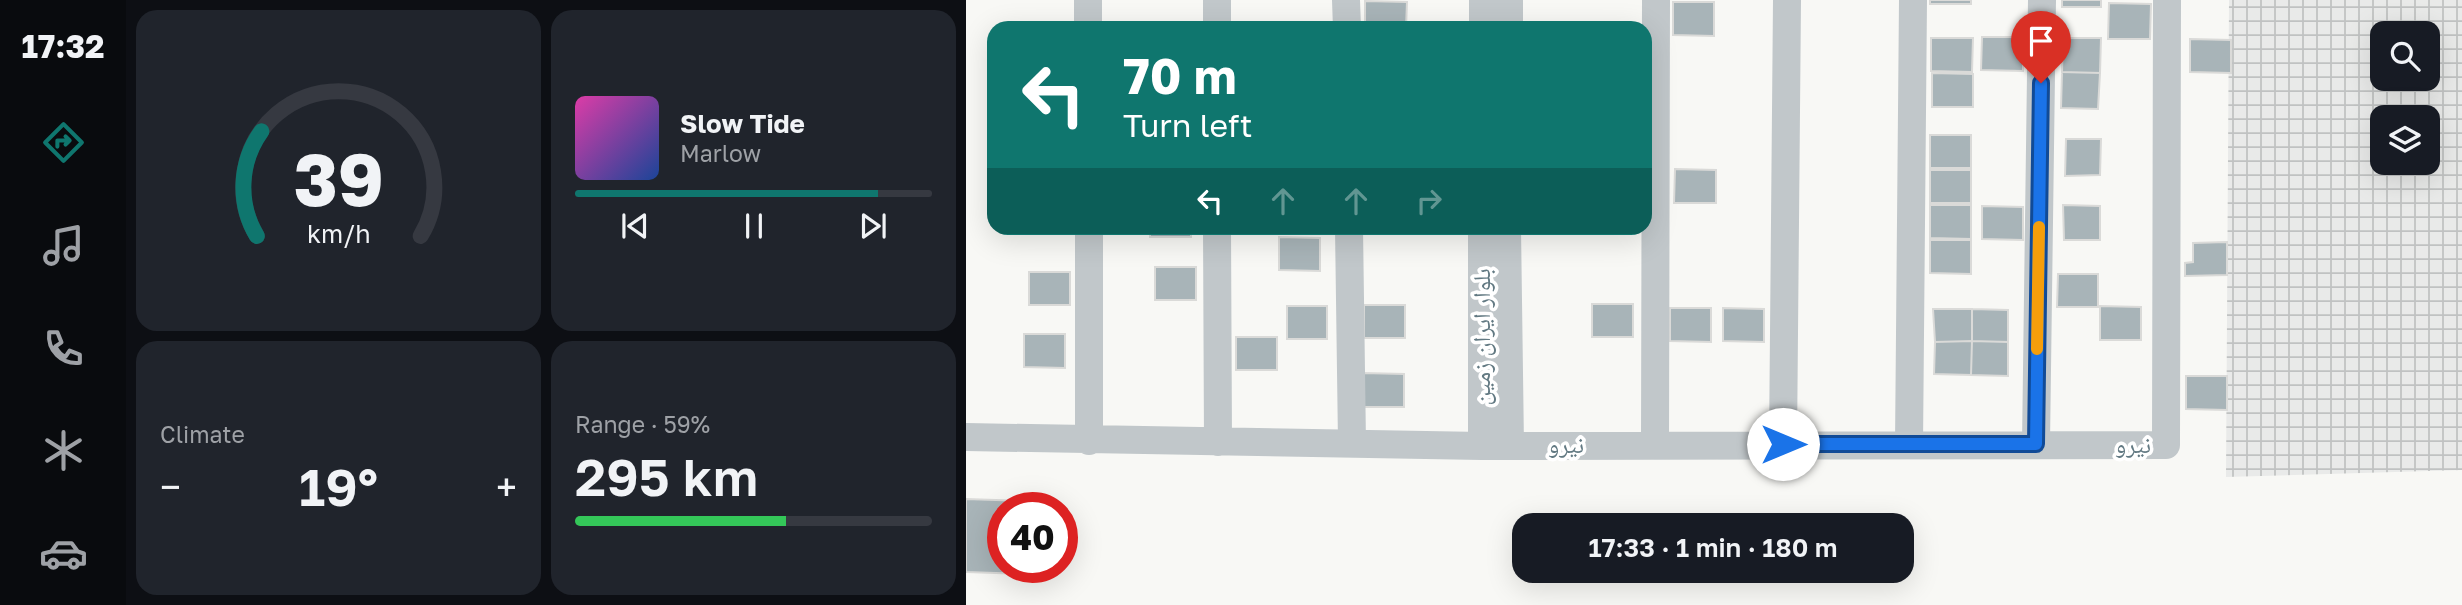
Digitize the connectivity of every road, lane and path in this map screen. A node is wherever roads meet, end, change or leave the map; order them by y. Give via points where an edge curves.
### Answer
1 (1088, 0) edge
2 (1217, 0) edge
3 (1346, 0) edge
4 (1483, 0) edge
5 (1509, 0) edge
6 (1656, 0) edge
7 (1787, 0) edge
8 (1913, 0) edge
9 (2042, 0) edge
10 (2167, 0) edge
11 (1088, 21) edge
12 (1217, 21) edge
13 (1347, 21) edge
14 (1483, 21) edge
15 (1509, 21) edge
16 (1089, 235) edge
17 (1217, 235) edge
18 (1349, 235) edge
19 (1482, 235) edge
20 (1507, 235) edge
21 (966, 437) edge
22 (1089, 441) junction
23 (1217, 442) junction
24 (1352, 443) junction
25 (1656, 444) junction
26 (1783, 444) junction
27 (2036, 444) junction
28 (1510, 445) junction
29 (1909, 445) junction
30 (1482, 446) junction

1 - 11 street
2 - 12 street
3 - 13 street
4 - 14 street
5 - 15 street
6 - 25 street
7 - 26 street
8 - 29 street
9 - 27 street
10 - 27 street, نیرو via 2166,445
16 - 22 street
17 - 23 street
18 - 24 street
19 - 30 street, بلوار ایران زمین
20 - 28 street, بلوار ایران زمین
21 - 22 street, نیرو
22 - 23 street, نیرو
23 - 24 street, نیرو
24 - 30 street, نیرو
25 - 26 street, نیرو
25 - 28 street, نیرو
26 - 29 street, نیرو
27 - 29 street, نیرو
28 - 30 street, نیرو

